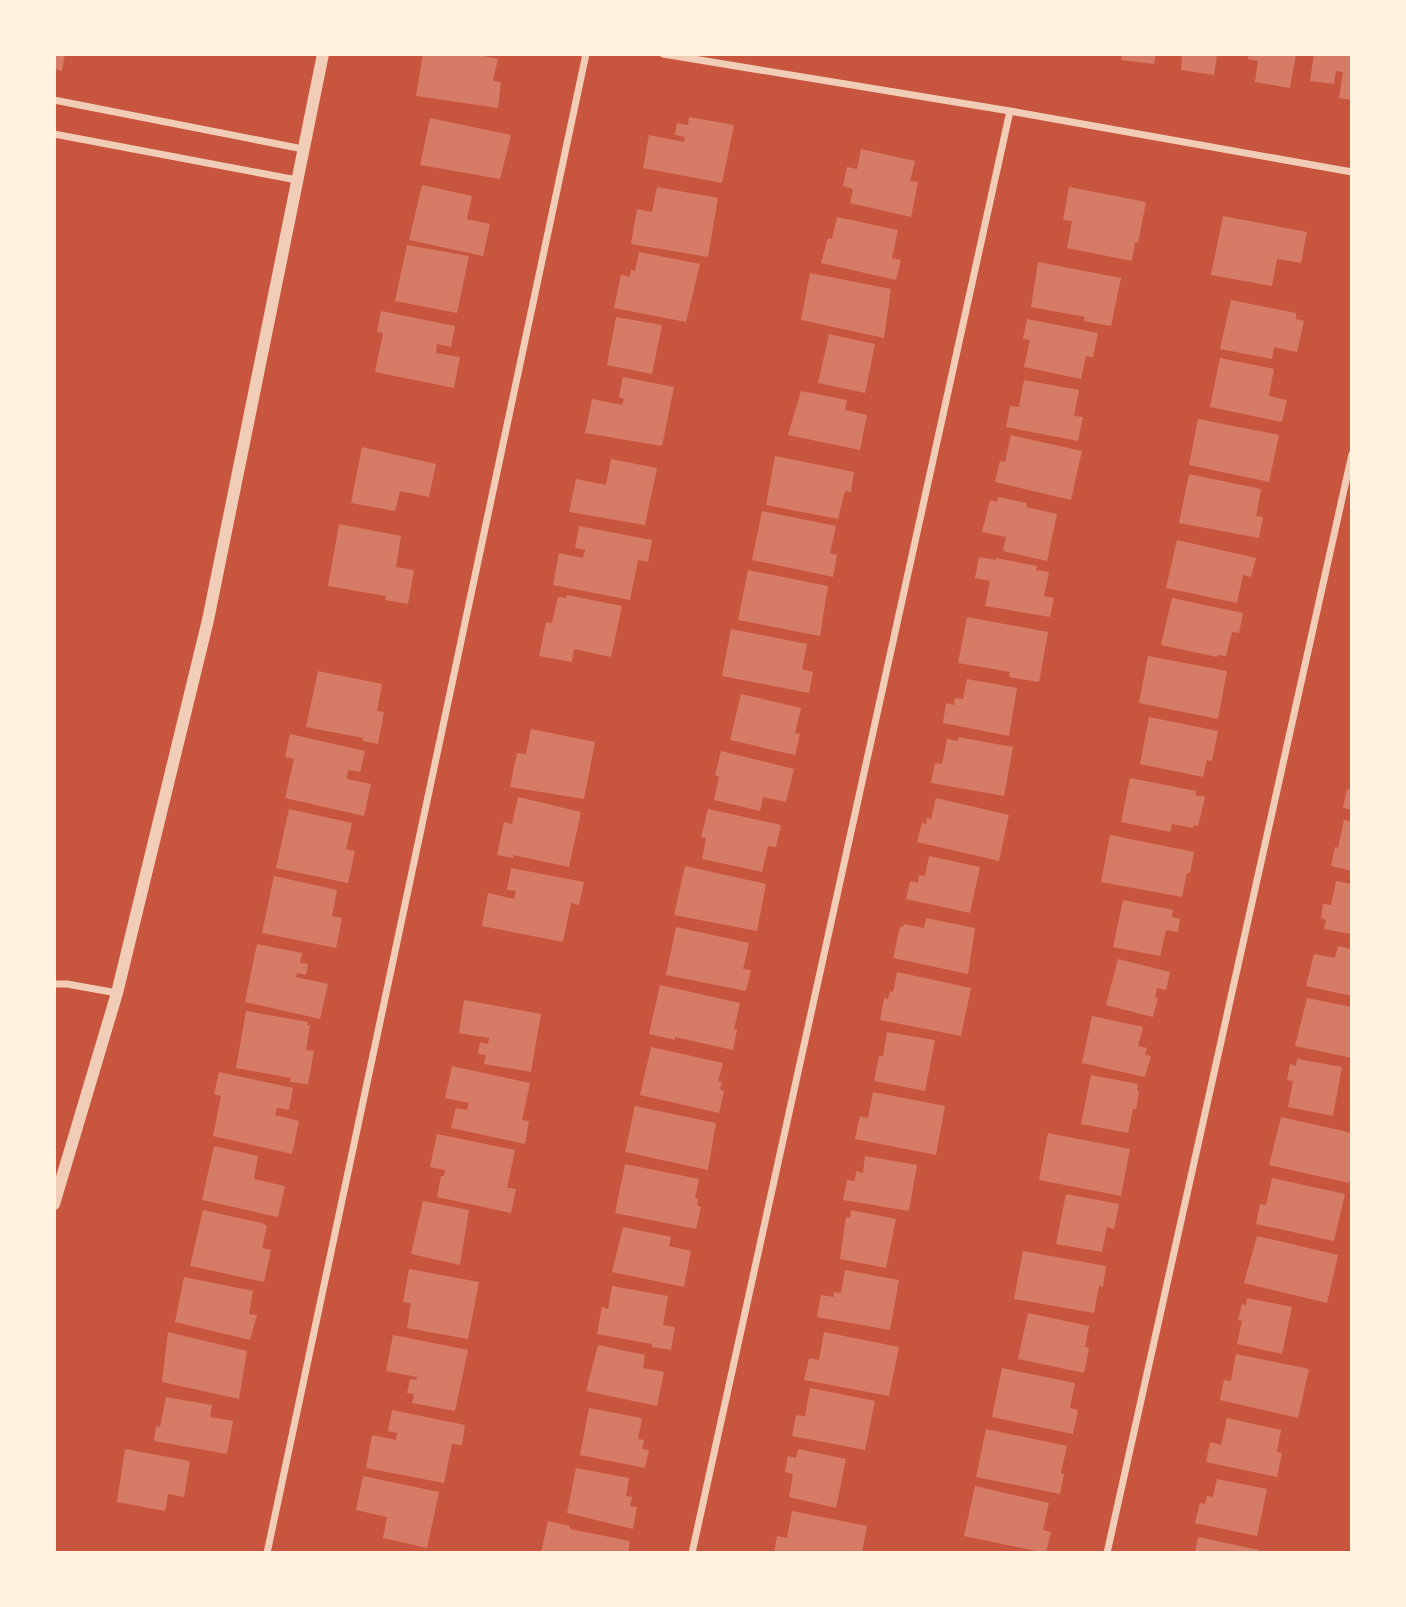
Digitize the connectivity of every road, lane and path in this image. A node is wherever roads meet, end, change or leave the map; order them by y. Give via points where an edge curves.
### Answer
1 (323, 54) edge
2 (586, 54) edge
3 (663, 54) edge
4 (54, 100) edge
5 (1010, 111) junction
6 (54, 134) edge
7 (303, 149) junction
8 (1352, 172) edge
9 (297, 180) junction
10 (1352, 454) edge
11 (54, 984) edge
12 (117, 993) junction
13 (54, 1204) edge
14 (267, 1553) edge
15 (692, 1553) edge
16 (1107, 1553) edge

1 - 7 street
2 - 14 street
3 - 5 street
4 - 7 street
5 - 8 street
5 - 15 street
6 - 9 street
7 - 9 street
9 - 12 street via 208,620
10 - 16 street
11 - 12 street
12 - 13 street

